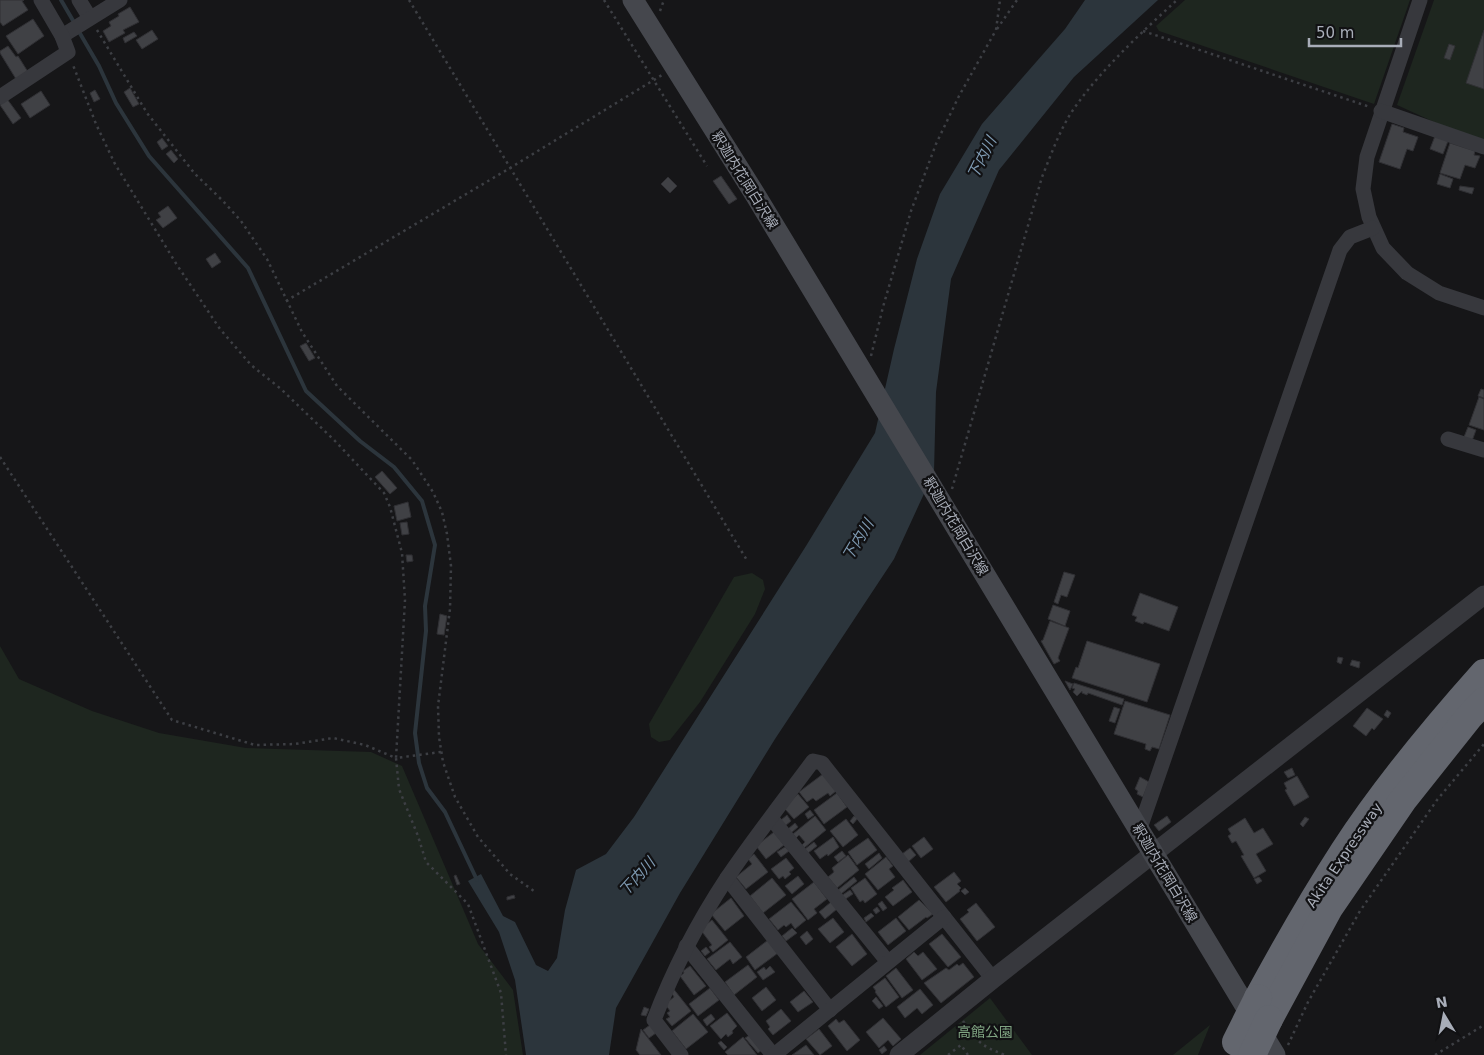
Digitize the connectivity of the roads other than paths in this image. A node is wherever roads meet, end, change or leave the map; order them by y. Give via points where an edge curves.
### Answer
1 (41, 0) edge
2 (79, 0) edge
3 (120, 0) edge
4 (633, 0) edge
5 (1420, 0) edge
6 (87, 19) junction
7 (66, 34) junction
8 (0, 97) edge
9 (1381, 111) junction
10 (1484, 147) edge
11 (1373, 228) junction
12 (1484, 308) edge
13 (1448, 439) dead end
14 (1484, 450) edge
15 (1484, 595) edge
16 (1484, 673) edge
17 (1484, 701) edge
18 (771, 818) junction
19 (1140, 830) junction
20 (1153, 854) junction
21 (727, 878) junction
22 (944, 917) junction
23 (686, 946) junction
24 (888, 962) junction
25 (993, 979) junction
26 (1263, 1009) junction
27 (830, 1010) junction
28 (1240, 1051) edge
29 (1281, 1051) edge
30 (681, 1055) edge
31 (773, 1055) edge
32 (898, 1055) edge

1 - 7 street
2 - 6 street
3 - 6 street
4 - 19 main road, 釈迦内花岡白沢線 via 756,196
5 - 9 street
6 - 7 street
7 - 8 street via 68,52
9 - 10 street
9 - 11 street via 1367,157 1363,189
11 - 12 street via 1383,248 1407,273 1439,293
11 - 19 street via 1350,238 1340,250
13 - 14 street
15 - 20 street
16 - 26 highway, Akita Expressway via 1412,757 1345,850 1313,900
17 - 26 highway, Akita Expressway via 1403,800
18 - 21 street
18 - 22 street via 813,761 822,763
18 - 24 street
19 - 20 main road, 釈迦内花岡白沢線
20 - 25 street
20 - 29 main road, 釈迦内花岡白沢線
21 - 23 street
21 - 27 street
22 - 24 street
22 - 25 street
23 - 30 street via 654,1020
23 - 31 street
24 - 27 street
25 - 32 street
26 - 28 highway, Akita Expressway, bridge
27 - 31 street

